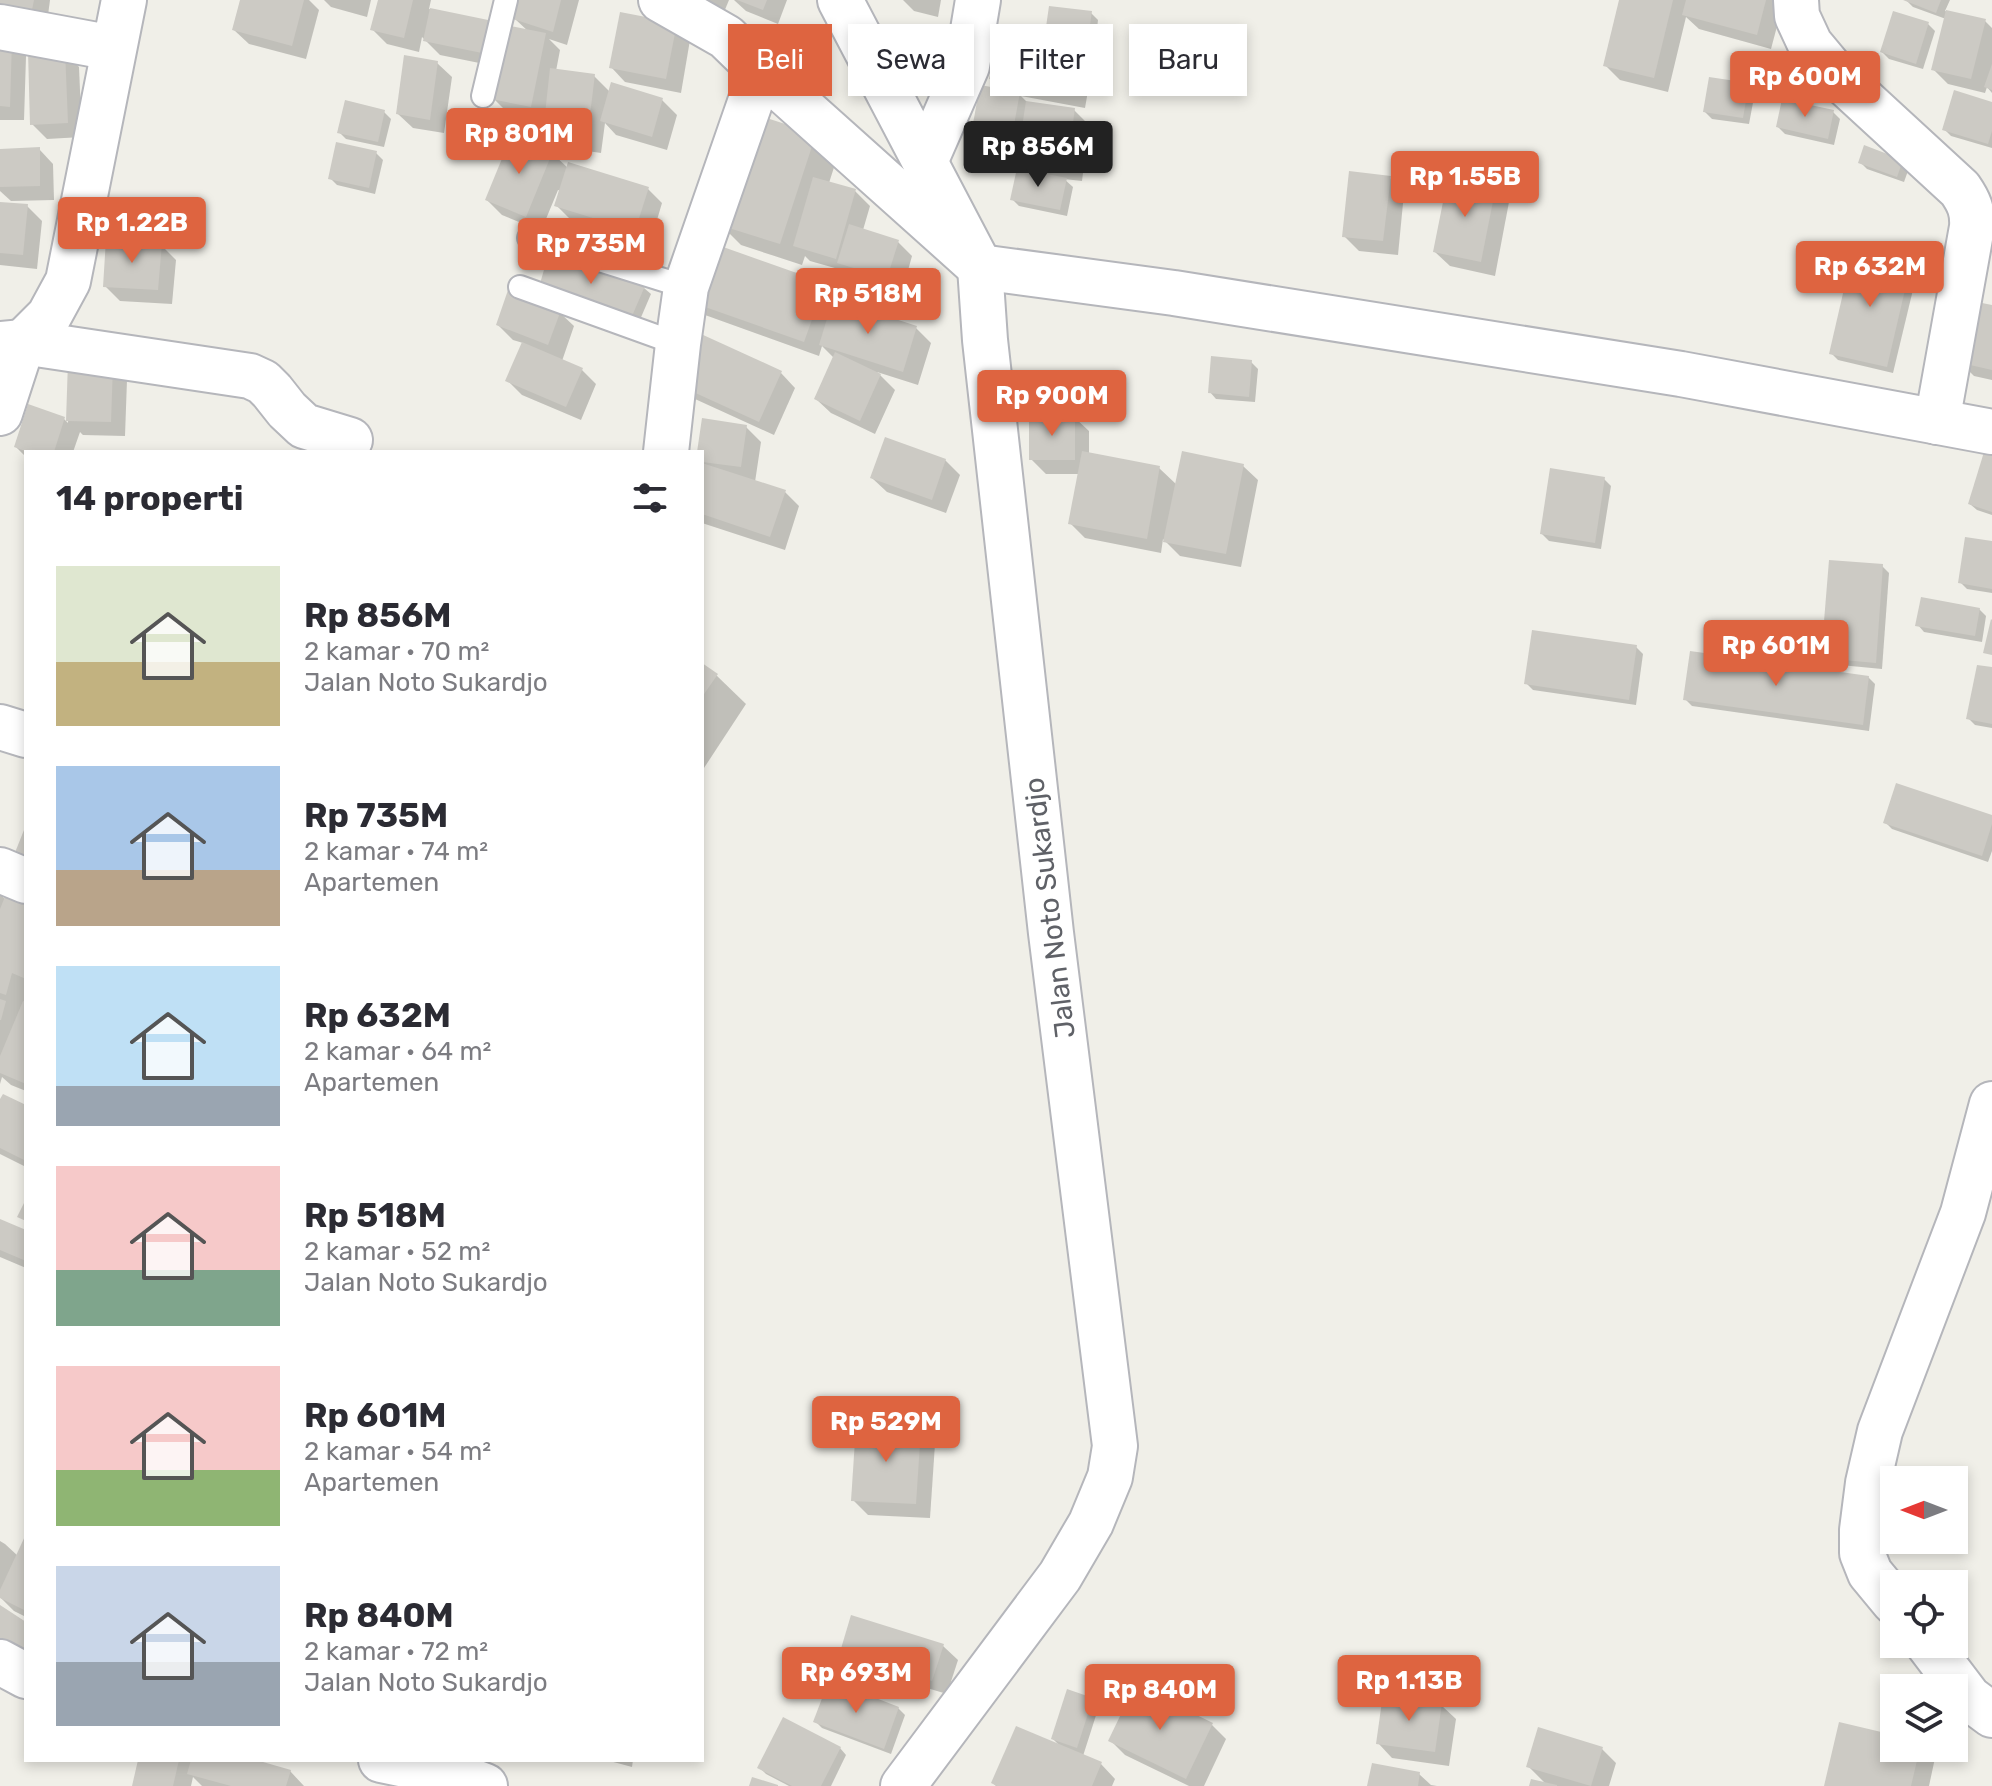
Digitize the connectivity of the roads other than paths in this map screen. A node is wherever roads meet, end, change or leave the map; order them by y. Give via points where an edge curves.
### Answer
1 (124, 0) edge
2 (506, 0) edge
3 (661, 0) edge
4 (840, 0) edge
5 (978, 0) edge
6 (1796, 0) edge
7 (0, 27) edge
8 (728, 39) edge
9 (113, 48) junction
10 (483, 96) dead end
11 (752, 96) edge
12 (789, 96) edge
13 (925, 162) junction
14 (529, 238) dead end
15 (980, 267) junction
16 (520, 287) dead end
17 (686, 287) junction
18 (11, 344) edge
19 (678, 344) junction
20 (0, 413) edge
21 (1937, 422) junction
22 (1992, 432) edge
23 (350, 440) dead end
24 (666, 450) edge
25 (0, 727) edge
26 (24, 734) edge
27 (0, 870) edge
28 (24, 880) edge
29 (1992, 1104) edge
30 (1880, 1585) edge
31 (1939, 1658) edge
32 (0, 1662) edge
33 (24, 1675) edge
34 (1992, 1715) edge
35 (393, 1762) edge
36 (468, 1774) edge
37 (903, 1786) edge

1 - 9 street
2 - 10 lane
3 - 8 street
4 - 13 street, Jalan Noto Sukardjo
5 - 13 street via 967,66
6 - 21 street via 1810,44 1835,74 1969,202 1972,227
7 - 9 street
9 - 18 street via 68,281 49,316
11 - 17 street
12 - 15 street
13 - 15 street, Jalan Noto Sukardjo
14 - 17 lane
15 - 21 street via 1681,374
15 - 37 street, Jalan Noto Sukardjo via 1048,901 1115,1446 1110,1477 1091,1523 1060,1576
16 - 19 lane
17 - 19 street
18 - 20 street
18 - 23 street via 250,376 263,382 304,426
19 - 24 street
21 - 22 street
25 - 26 street
27 - 28 street
29 - 30 street via 1963,1213 1880,1431 1868,1483 1862,1553
31 - 34 street via 1969,1698
32 - 33 street
35 - 36 street

